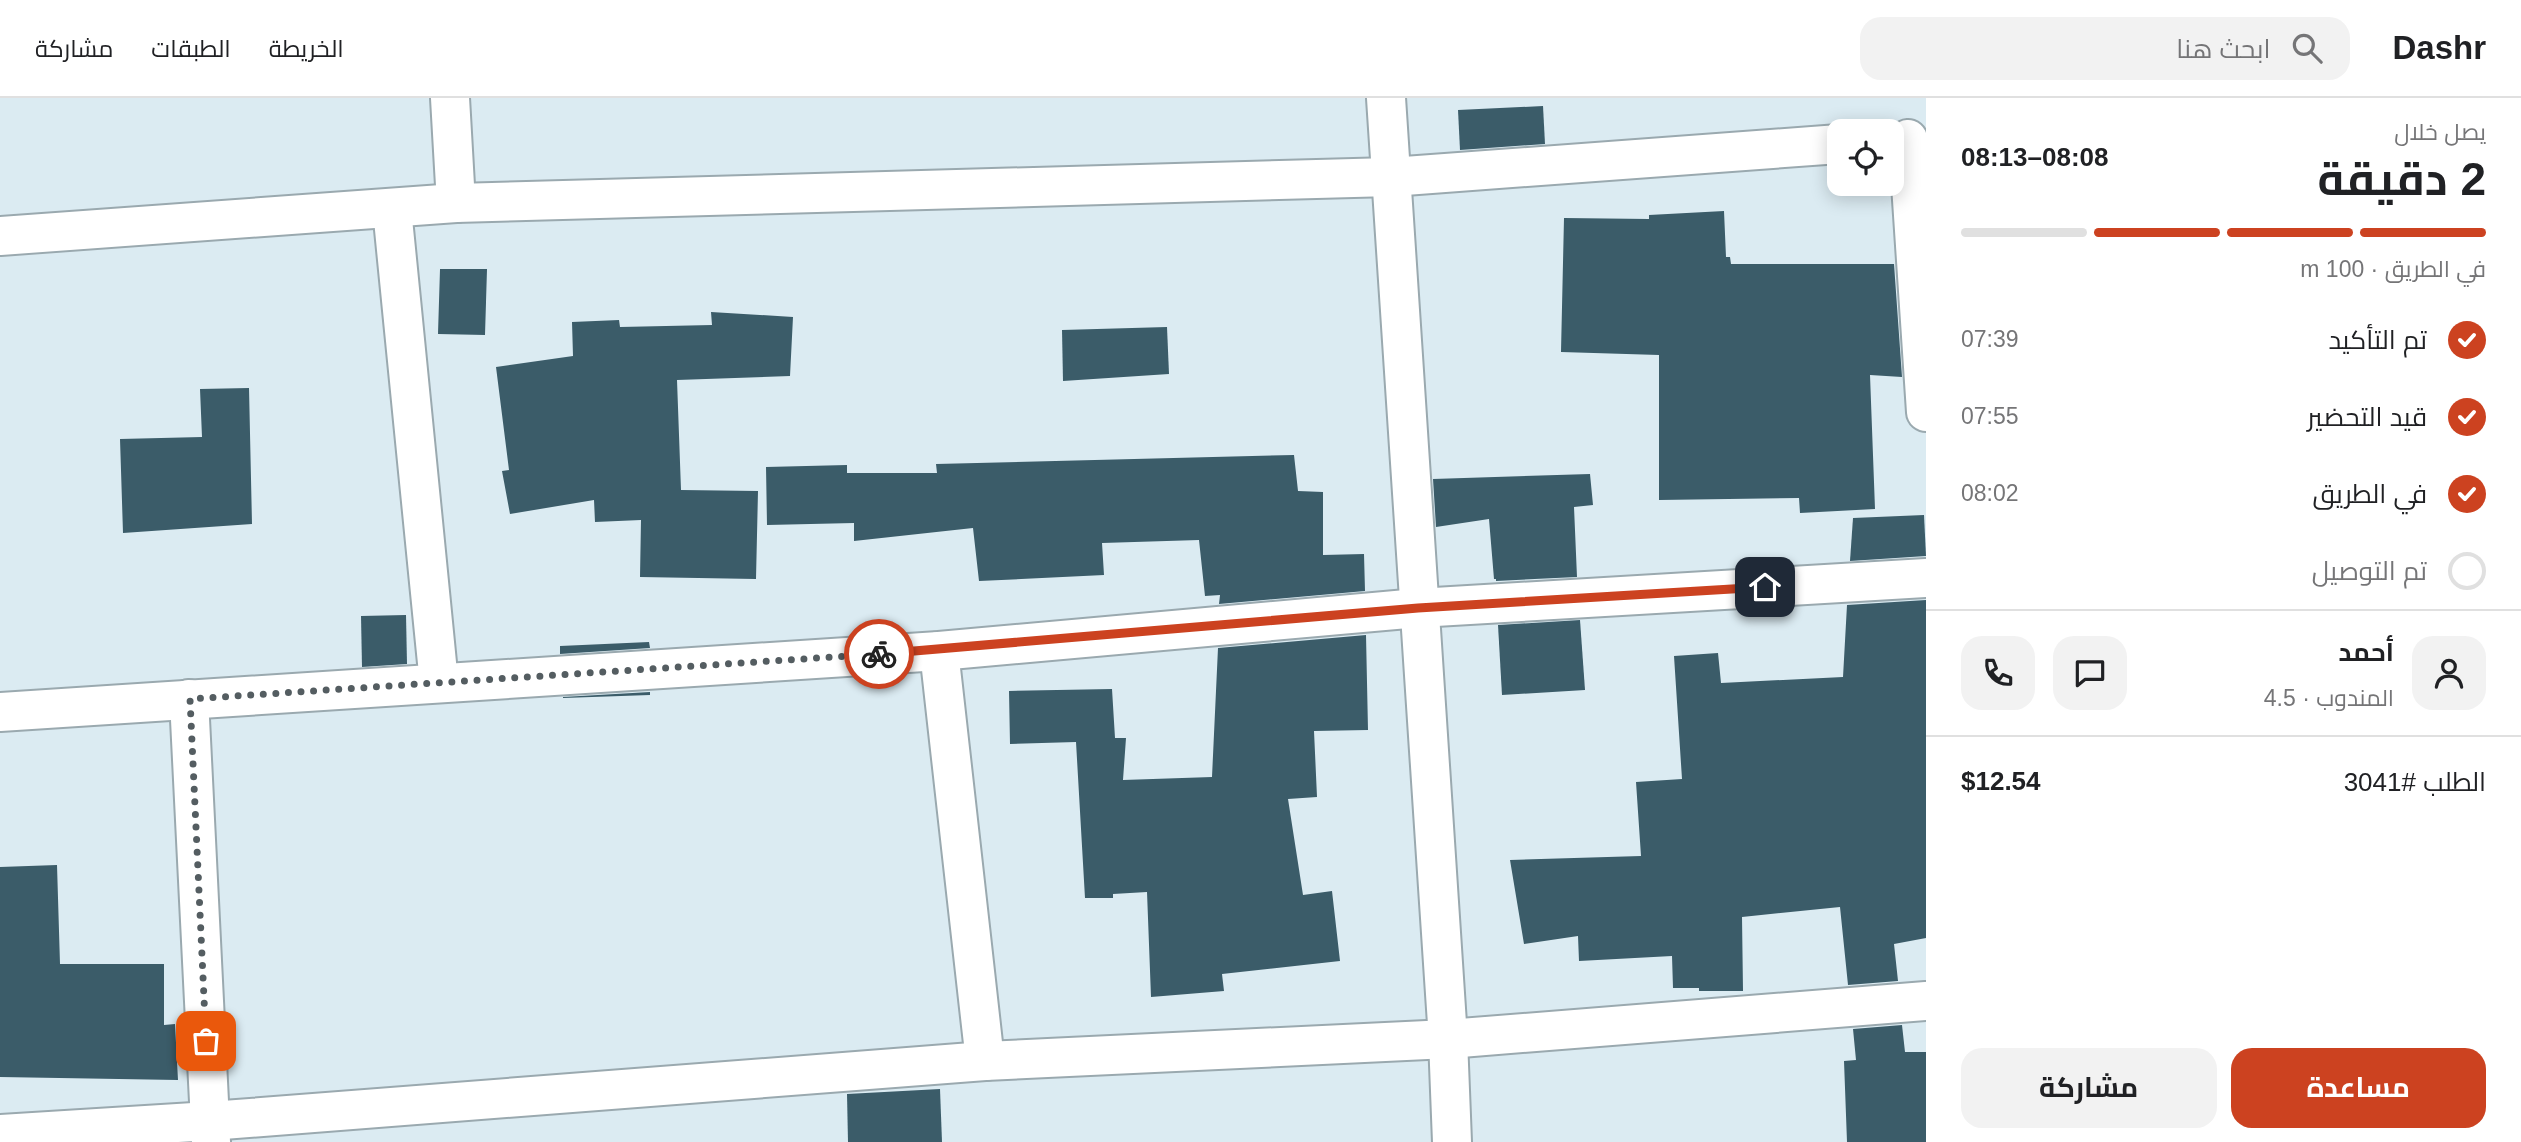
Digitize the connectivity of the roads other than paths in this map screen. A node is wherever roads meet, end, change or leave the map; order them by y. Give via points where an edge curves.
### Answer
1 (450, 98) edge
2 (1386, 98) edge
3 (1909, 139) edge
4 (1827, 145) edge
5 (1391, 177) junction
6 (457, 203) junction
7 (393, 209) junction
8 (0, 236) edge
9 (1926, 412) edge
10 (1926, 578) edge
11 (1418, 608) junction
12 (939, 651) junction
13 (439, 683) junction
14 (190, 699) junction
15 (0, 712) edge
16 (1926, 1001) edge
17 (1448, 1039) junction
18 (985, 1061) junction
19 (210, 1131) edge
20 (0, 1134) edge
21 (1452, 1142) edge

1 - 6 street
2 - 5 street
3 - 9 street
4 - 5 street
5 - 6 street
5 - 11 street
6 - 7 street
7 - 8 street
7 - 13 street
10 - 11 street
11 - 12 street
11 - 17 street
12 - 13 street
12 - 18 street
13 - 14 street
14 - 15 street
14 - 19 street
16 - 17 street
17 - 18 street
17 - 21 street
18 - 19 street
19 - 20 street

